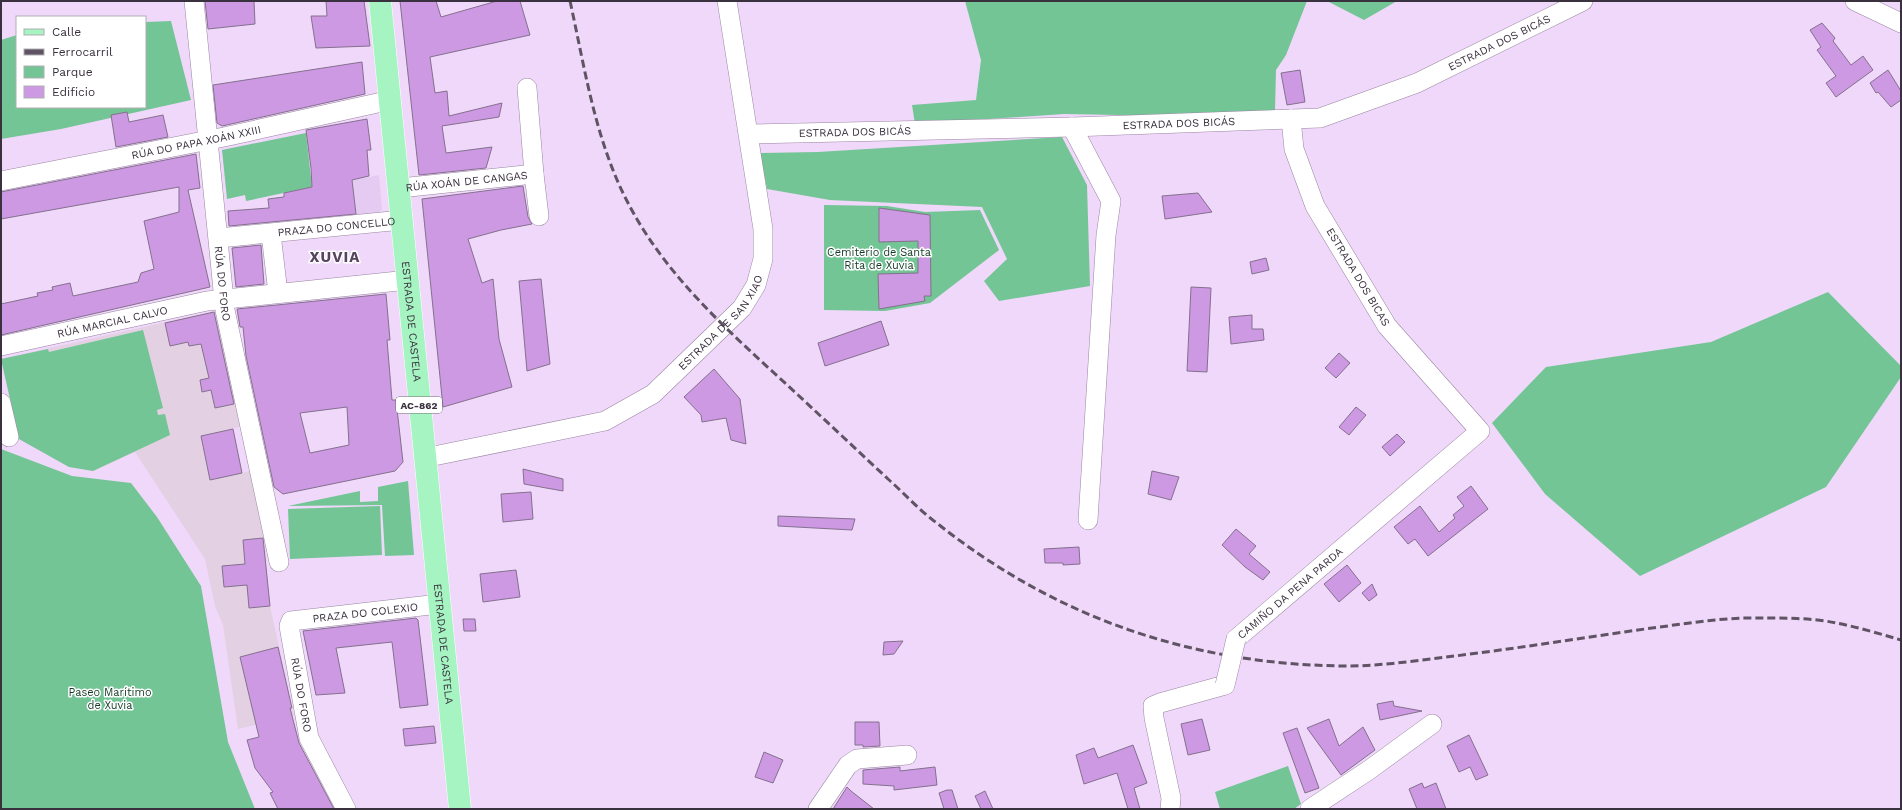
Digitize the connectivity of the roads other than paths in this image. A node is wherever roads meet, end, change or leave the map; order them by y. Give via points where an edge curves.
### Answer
1 (194, 1) edge
2 (380, 1) edge
3 (727, 1) edge
4 (1583, 1) edge
5 (1855, 1) edge
6 (1901, 23) edge
7 (526, 88) dead end
8 (391, 100) junction
9 (1291, 119) junction
10 (1072, 127) junction
11 (749, 134) junction
12 (209, 140) junction
13 (534, 174) junction
14 (1, 181) edge
15 (400, 188) junction
16 (539, 216) dead end
17 (402, 220) junction
18 (271, 234) junction
19 (219, 238) junction
20 (408, 280) junction
21 (278, 293) junction
22 (225, 298) junction
23 (1, 346) edge
24 (1, 402) edge
25 (1480, 431) joint
26 (9, 437) dead end
27 (424, 458) junction
28 (1088, 520) dead end
29 (278, 562) dead end
30 (439, 604) junction
31 (291, 621) joint
32 (1432, 724) dead end
33 (907, 755) dead end
34 (346, 809) edge
35 (460, 809) edge
36 (818, 809) edge
37 (1170, 809) edge
38 (1310, 809) edge

1 - 12 street, RÚA DO FORO
2 - 8 main road, ESTRADA DE CASTELA / AC-862
3 - 11 street, ESTRADA DE SAN XIAO
4 - 9 street, ESTRADA DOS BICÁS via 1417,83 1320,118
5 - 6 street
7 - 13 street, RÚA XOÁN DE CANGAS
8 - 12 street, RÚA DO PAPA XOÁN XXIII
8 - 15 main road, ESTRADA DE CASTELA / AC-862
9 - 10 street, ESTRADA DOS BICÁS
9 - 25 street, ESTRADA DOS BICAS via 1294,150 1315,206 1383,320
10 - 11 street, ESTRADA DOS BICÁS
10 - 28 street via 1111,201 1106,235
11 - 27 street, ESTRADA DE SAN XIAO via 763,229 763,259 756,285 742,308 653,394 605,420
12 - 14 street, RÚA DO PAPA XOÁN XXIII
12 - 19 street, RÚA DO FORO
13 - 15 street, RÚA XOÁN DE CANGAS
13 - 16 street, RÚA XOÁN DE CANGAS
15 - 17 main road, ESTRADA DE CASTELA / AC-862
17 - 18 street, PRAZA DO CONCELLO
17 - 20 main road, ESTRADA DE CASTELA / AC-862
18 - 19 street, PRAZA DO CONCELLO
18 - 21 street, PRAZA DO CONCELLO
19 - 22 street, RÚA DO FORO
20 - 21 street
20 - 27 main road, ESTRADA DE CASTELA / AC-862
21 - 22 street
22 - 23 street, RÚA MARCIAL CALVO
22 - 29 street, RÚA DO FORO via 225,310
24 - 26 street
25 - 37 street, CAMIÑO DA PENA PARDA, bridge via 1236,639 1225,685 1153,706 1171,798
27 - 30 main road, ESTRADA DE CASTELA / AC-862
30 - 31 street, PRAZA DO COLEXIO
30 - 35 main road, ESTRADA DE CASTELA / AC-862
31 - 34 street, RÚA DO FORO via 289,626 309,738
32 - 38 street
33 - 36 street via 857,759 848,765

